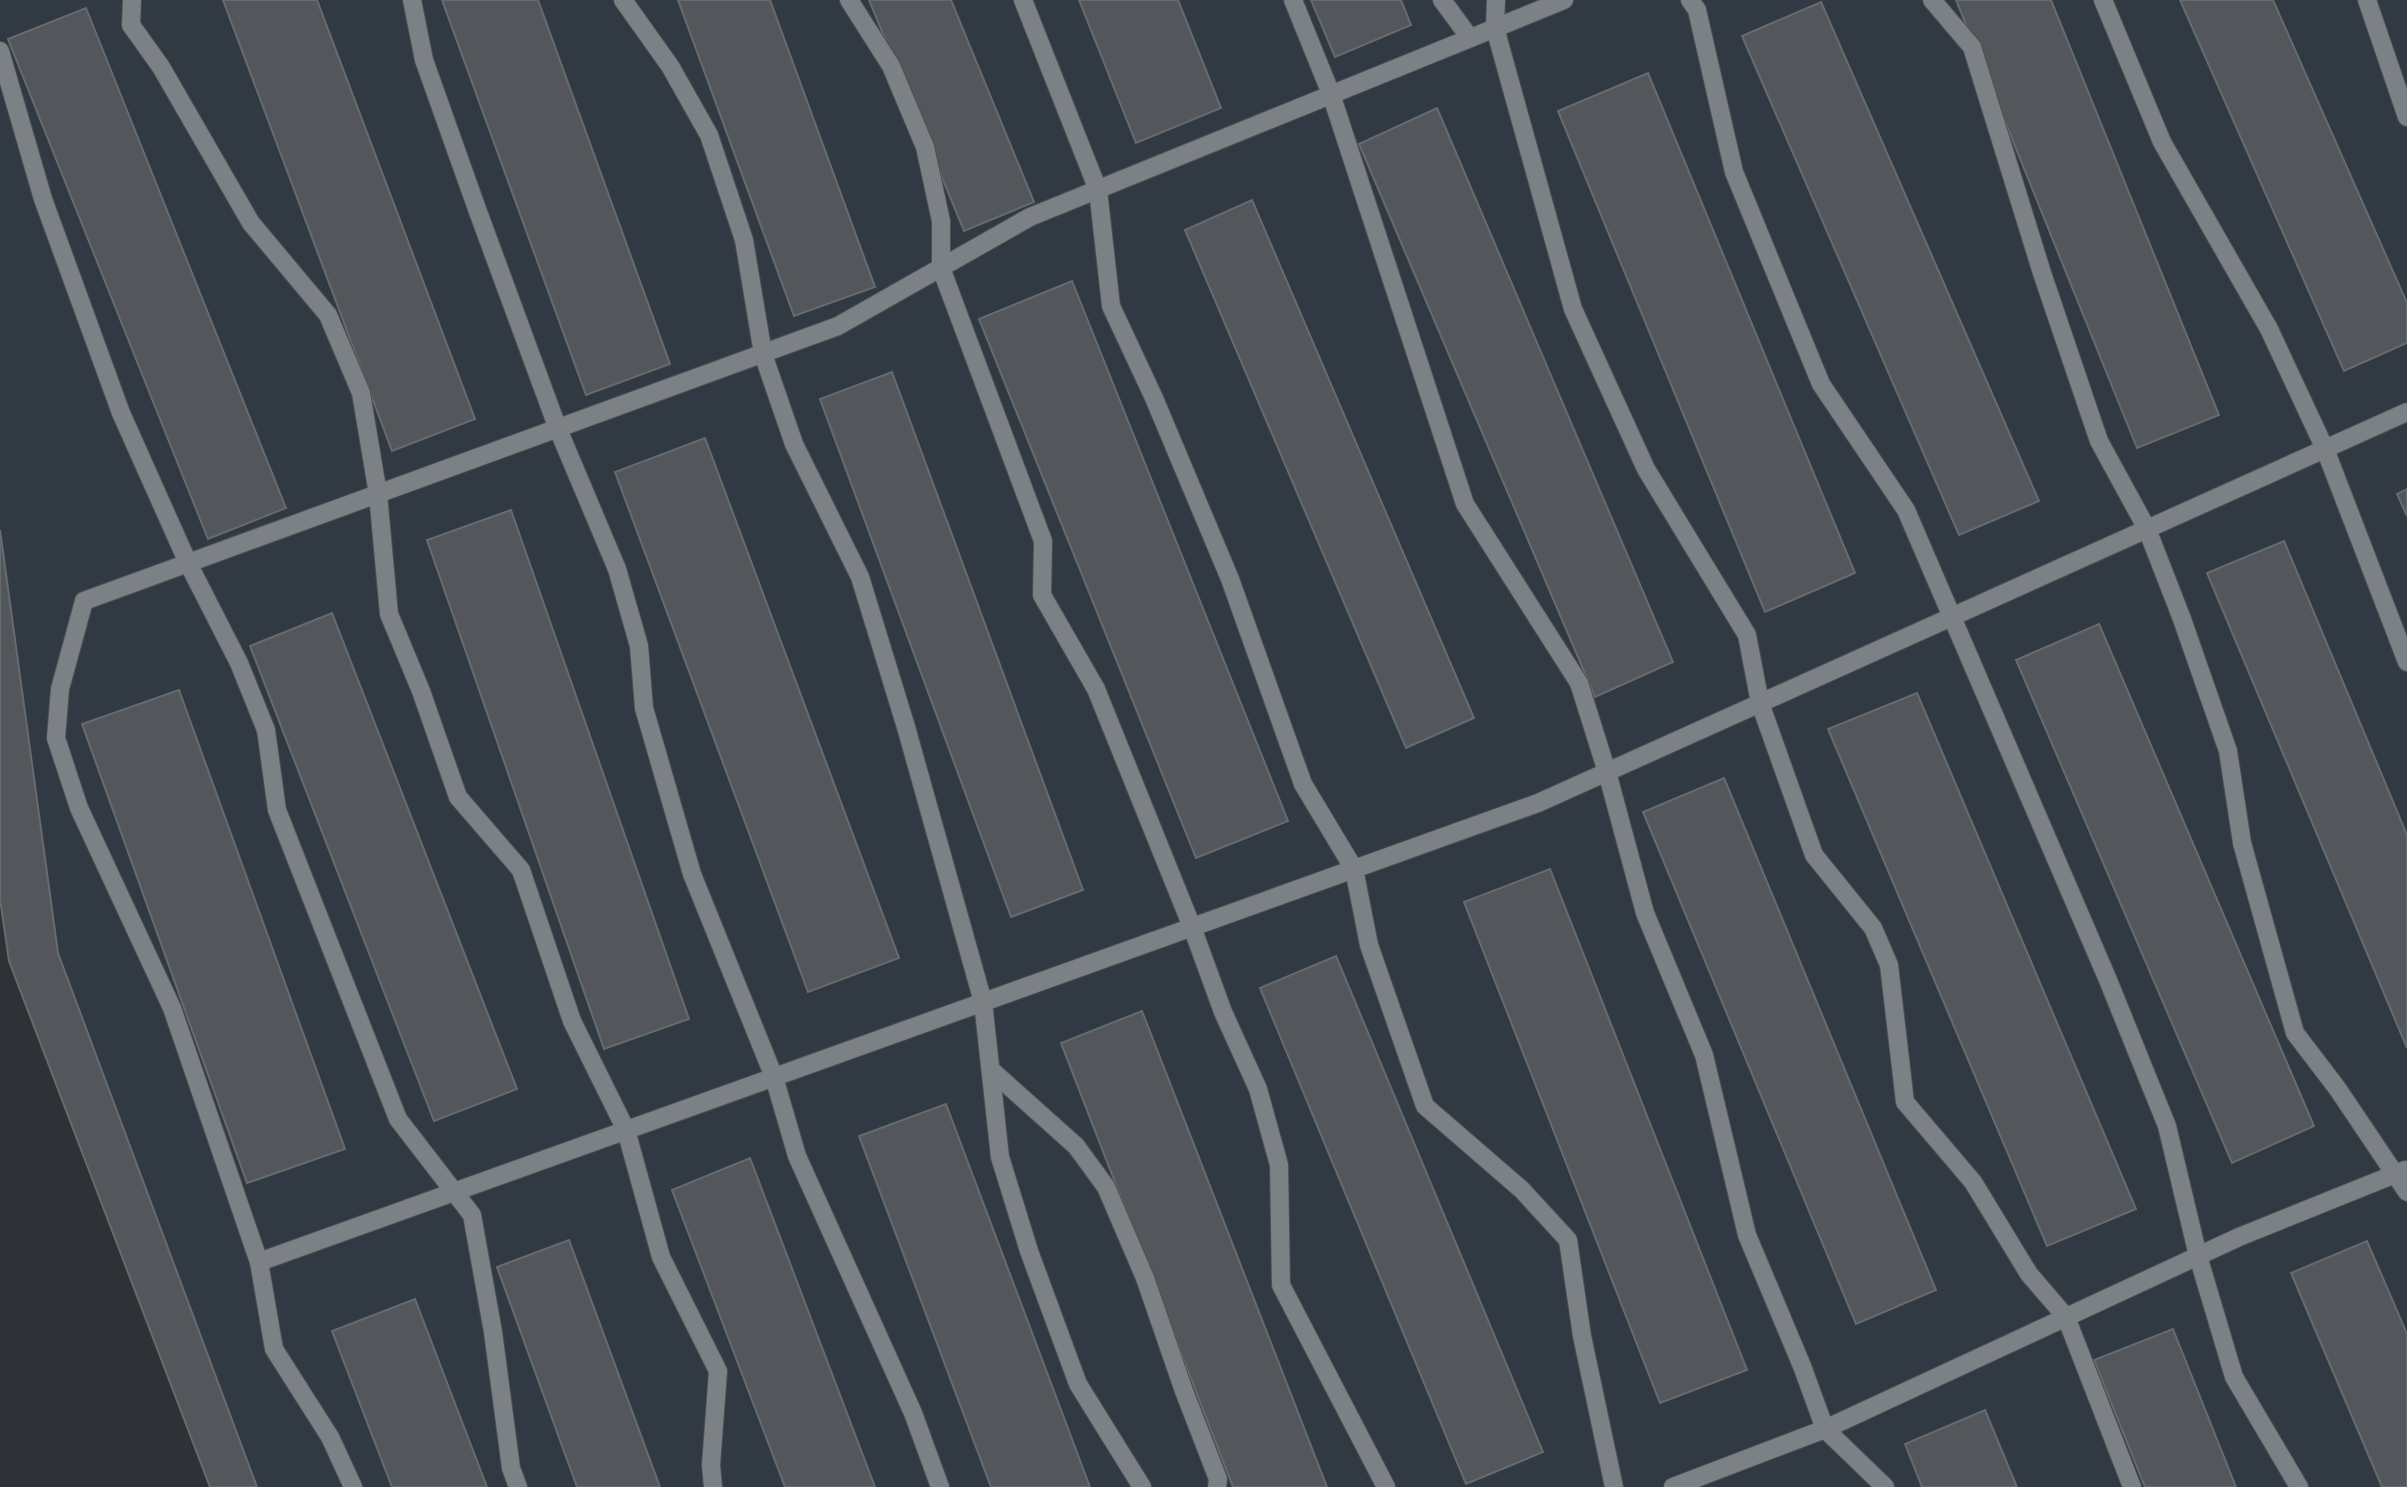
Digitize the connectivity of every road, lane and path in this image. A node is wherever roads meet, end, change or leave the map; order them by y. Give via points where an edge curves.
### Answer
1 (132, 0) edge
2 (412, 0) edge
3 (623, 0) edge
4 (849, 0) edge
5 (1023, 0) edge
6 (1293, 0) edge
7 (1442, 0) edge
8 (1496, 0) edge
9 (1564, 0) edge
10 (1690, 0) edge
11 (1931, 0) edge
12 (2103, 0) edge
13 (2367, 0) edge
14 (1495, 28) junction
15 (1470, 38) junction
16 (0, 51) edge
17 (1331, 94) junction
18 (2407, 117) edge
19 (1098, 190) junction
20 (941, 268) junction
21 (763, 354) junction
22 (2407, 412) edge
23 (558, 429) junction
24 (2325, 449) junction
25 (378, 494) junction
26 (2147, 529) junction
27 (188, 562) junction
28 (1952, 617) junction
29 (2407, 662) edge
30 (1760, 703) junction
31 (1607, 772) junction
32 (1354, 869) junction
33 (1192, 927) junction
34 (983, 1002) junction
35 (990, 1070) junction
36 (774, 1077) junction
37 (626, 1130) junction
38 (2401, 1172) edge
39 (455, 1191) junction
40 (2407, 1192) edge
41 (2198, 1256) junction
42 (259, 1262) junction
43 (2066, 1317) junction
44 (1825, 1429) junction
45 (353, 1487) edge
46 (518, 1487) edge
47 (713, 1487) edge
48 (940, 1487) edge
49 (1142, 1487) edge
50 (1217, 1487) edge
51 (1386, 1487) edge
52 (1614, 1487) edge
53 (1673, 1487) edge
54 (1885, 1487) edge
55 (2132, 1487) edge
56 (2300, 1487) edge

1 - 25 lane via 131,25 161,67 251,223 328,316 361,393
2 - 23 lane via 424,60
3 - 21 lane via 670,66 709,135 744,240
4 - 20 lane via 891,66 925,147 941,221
5 - 19 lane
6 - 17 lane
7 - 15 lane
8 - 14 lane
9 - 14 lane
10 - 28 lane via 1697,10 1734,172 1821,384 1906,510
11 - 26 lane via 1972,47 2099,441
12 - 24 lane via 2162,142 2269,329
13 - 18 lane
14 - 15 lane
14 - 30 lane via 1573,309 1646,469 1746,635
15 - 17 lane
16 - 27 lane via 43,199 121,413
17 - 19 lane
17 - 31 lane via 1465,504 1579,683
19 - 20 lane via 1030,218
19 - 32 lane via 1111,306 1230,579 1303,784
20 - 21 lane via 838,326
20 - 33 lane via 1043,541 1042,595 1096,688
21 - 23 lane
21 - 34 lane via 794,444 860,577
22 - 24 lane
23 - 25 lane
23 - 36 lane via 617,569 639,646 644,708 692,874
24 - 26 lane
24 - 29 lane
25 - 27 lane
25 - 37 lane via 389,614 458,797 522,870 572,1021
26 - 28 lane
26 - 38 lane via 2228,751 2242,843 2295,1033
27 - 39 lane via 239,663 266,730 277,810 398,1119
27 - 42 lane via 84,601 60,689 56,738 79,808 172,1008
28 - 30 lane
28 - 41 lane via 2167,1126
30 - 31 lane
30 - 43 lane via 1814,855 1873,928 1889,965 1905,1102 1973,1182 2029,1275
31 - 32 lane via 1538,803
31 - 44 lane via 1645,913 1704,1055 1747,1235
32 - 33 lane
32 - 52 lane via 1369,944 1425,1106 1522,1190 1568,1240 1582,1336
33 - 34 lane
33 - 51 lane via 1258,1089 1279,1165 1281,1285
34 - 35 lane
34 - 36 lane
35 - 49 lane via 1000,1157 1029,1251 1078,1384
35 - 50 lane via 1076,1146 1106,1187 1145,1278 1218,1479
36 - 37 lane
36 - 48 lane via 797,1156 913,1413
37 - 39 lane
37 - 47 lane via 661,1257 718,1371
38 - 40 lane
38 - 41 lane
39 - 42 lane
39 - 46 lane via 472,1215 511,1468
41 - 43 lane
41 - 56 lane via 2234,1377
42 - 45 lane via 274,1349 330,1437
43 - 44 lane
43 - 55 lane
44 - 53 lane
44 - 54 lane

